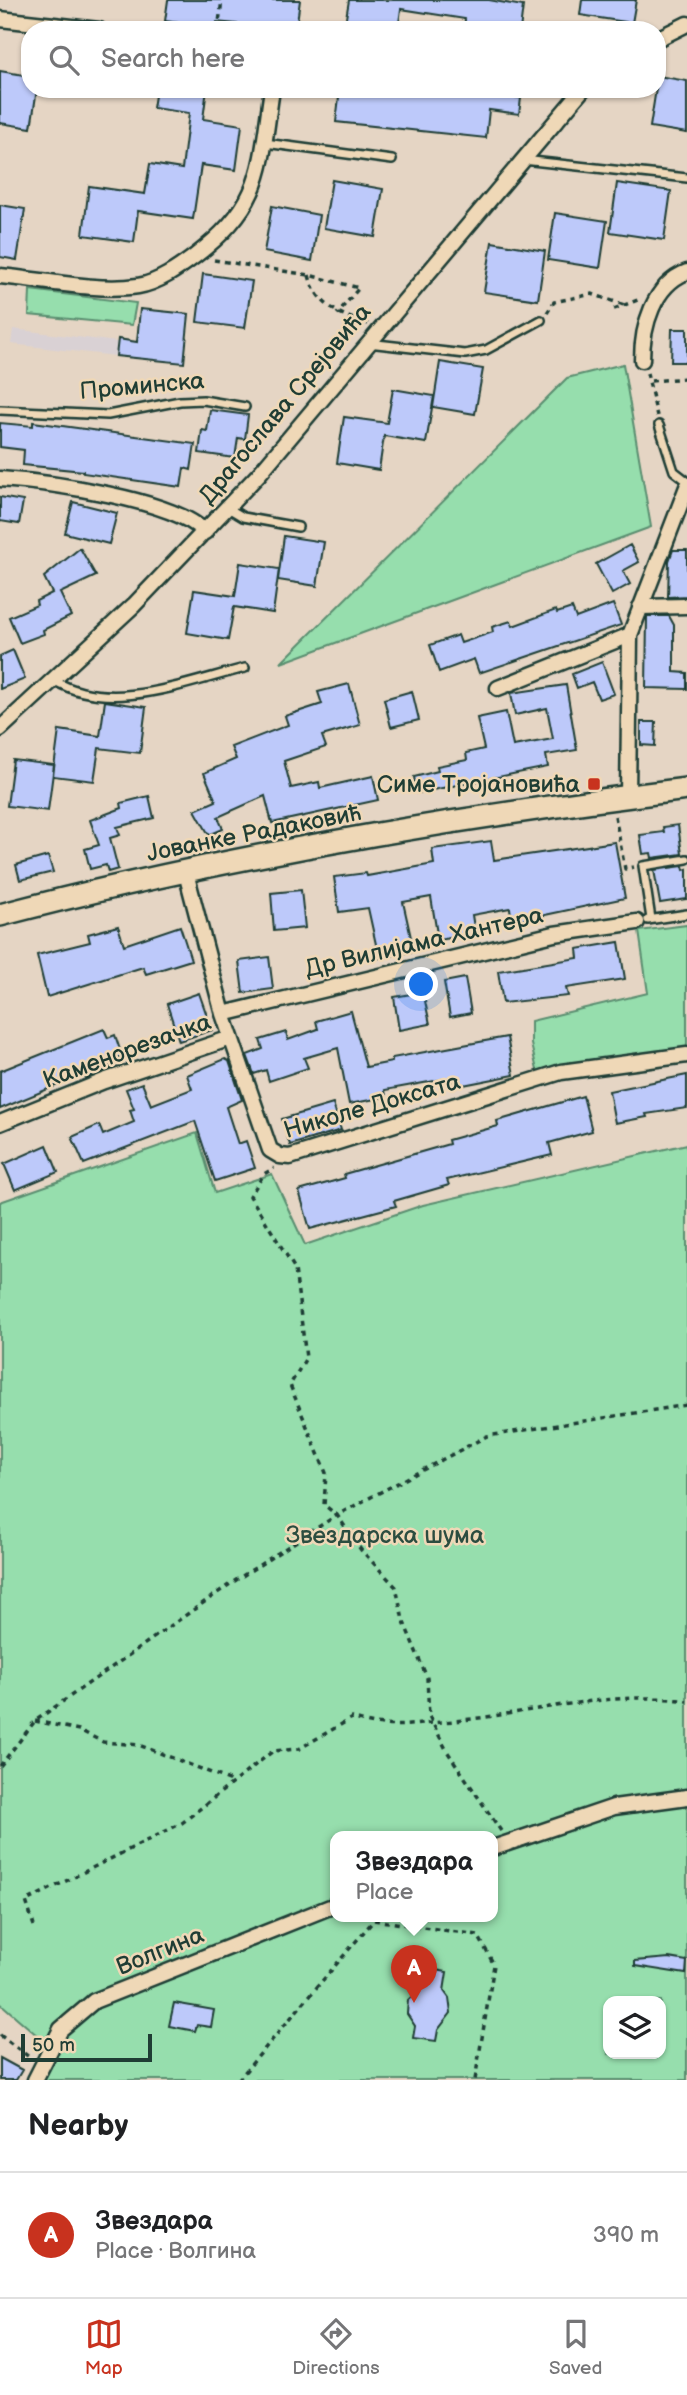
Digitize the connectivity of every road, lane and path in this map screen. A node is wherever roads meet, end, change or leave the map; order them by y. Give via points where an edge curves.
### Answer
1 (222, 0) edge
2 (0, 19) edge
3 (21, 21) edge
4 (219, 21) edge
5 (687, 24) edge
6 (666, 34) edge
7 (271, 98) edge
8 (572, 98) edge
9 (264, 143) junction
10 (392, 160) dead end
11 (522, 160) junction
12 (687, 178) edge
13 (198, 254) junction
14 (687, 272) edge
15 (309, 275) junction
16 (0, 276) edge
17 (624, 305) dead end
18 (337, 314) junction
19 (541, 320) joint
20 (380, 328) junction
21 (367, 343) junction
22 (642, 360) joint
23 (687, 378) edge
24 (651, 381) junction
25 (245, 407) dead end
26 (0, 410) edge
27 (659, 425) joint
28 (0, 480) edge
29 (687, 481) edge
30 (687, 487) edge
31 (228, 508) junction
32 (299, 527) dead end
33 (205, 532) junction
34 (687, 606) edge
35 (640, 607) junction
36 (630, 635) junction
37 (245, 668) dead end
38 (55, 681) junction
39 (498, 688) dead end
40 (0, 729) edge
41 (687, 789) edge
42 (620, 798) junction
43 (687, 859) edge
44 (643, 866) junction
45 (186, 873) junction
46 (687, 914) edge
47 (0, 915) edge
48 (644, 920) junction
49 (223, 1014) junction
50 (231, 1038) junction
51 (687, 1055) edge
52 (0, 1123) edge
53 (290, 1157) junction
54 (687, 1405) edge
55 (337, 1515) junction
56 (687, 1701) edge
57 (35, 1721) junction
58 (433, 1723) junction
59 (0, 1766) edge
60 (233, 1781) junction
61 (687, 1797) edge
62 (510, 1842) junction
63 (498, 1846) edge
64 (330, 1907) edge
65 (372, 1922) edge
66 (388, 1922) edge
67 (34, 1926) dead end
68 (0, 2035) edge
69 (38, 2073) edge
70 (238, 2080) edge
71 (475, 2080) edge

1 - 4 path
2 - 3 street
5 - 6 street
7 - 9 street
8 - 11 street, Драгослава Срејовића
9 - 10 lane
9 - 13 street via 255,187 246,205 234,224
11 - 12 lane
11 - 20 street, Драгослава Срејовића
13 - 15 path via 222,264
13 - 16 street via 141,286 115,288
14 - 22 street via 667,283 658,295 643,334
15 - 18 path via 313,291
15 - 18 path via 359,288
17 - 19 path via 592,294 572,296 554,302
18 - 20 path
19 - 21 lane via 486,350 465,354
20 - 21 street, Драгослава Срејовића
21 - 31 street, Драгослава Срејовића
22 - 24 path
23 - 24 path
24 - 27 path
25 - 26 lane, Проминска via 203,400 108,415
27 - 29 lane via 674,471
28 - 33 street via 99,492 188,520
30 - 35 street
31 - 32 lane via 243,517
31 - 33 street, Драгослава Срејовића
33 - 38 street, Драгослава Срејовића
34 - 35 street
35 - 36 street
36 - 39 street
36 - 42 street
37 - 38 lane via 136,694 80,693
38 - 40 street, Драгослава Срејовића
41 - 42 main road, Јованке Радаковић
42 - 44 path via 625,869
42 - 45 main road, Јованке Радаковић via 437,823
43 - 44 lane
44 - 48 lane
45 - 47 main road, Јованке Радаковић
45 - 49 street, Николе Доксата
46 - 48 lane
48 - 49 street, Др Вилијама Хантера via 527,940
49 - 50 street, Николе Доксата
50 - 52 street, Каменорезачка via 104,1081
50 - 53 street, Николе Доксата via 270,1150
51 - 53 street, Николе Доксата via 561,1072
53 - 55 path via 264,1174 250,1196 295,1269 306,1358 290,1385 326,1473 324,1504
54 - 55 path via 486,1436
55 - 57 path
55 - 58 path via 361,1550 396,1587 403,1620 427,1678
56 - 58 path via 585,1702
57 - 59 path
57 - 60 path via 79,1730 103,1742 139,1745
58 - 60 path via 379,1727 352,1718 299,1749 273,1751
58 - 62 path
60 - 67 path via 182,1823 26,1901
61 - 62 street via 614,1807
62 - 63 street
64 - 69 street, Волгина via 94,2001 61,2029
65 - 70 path
66 - 71 path via 478,1935 494,1965
68 - 69 path

